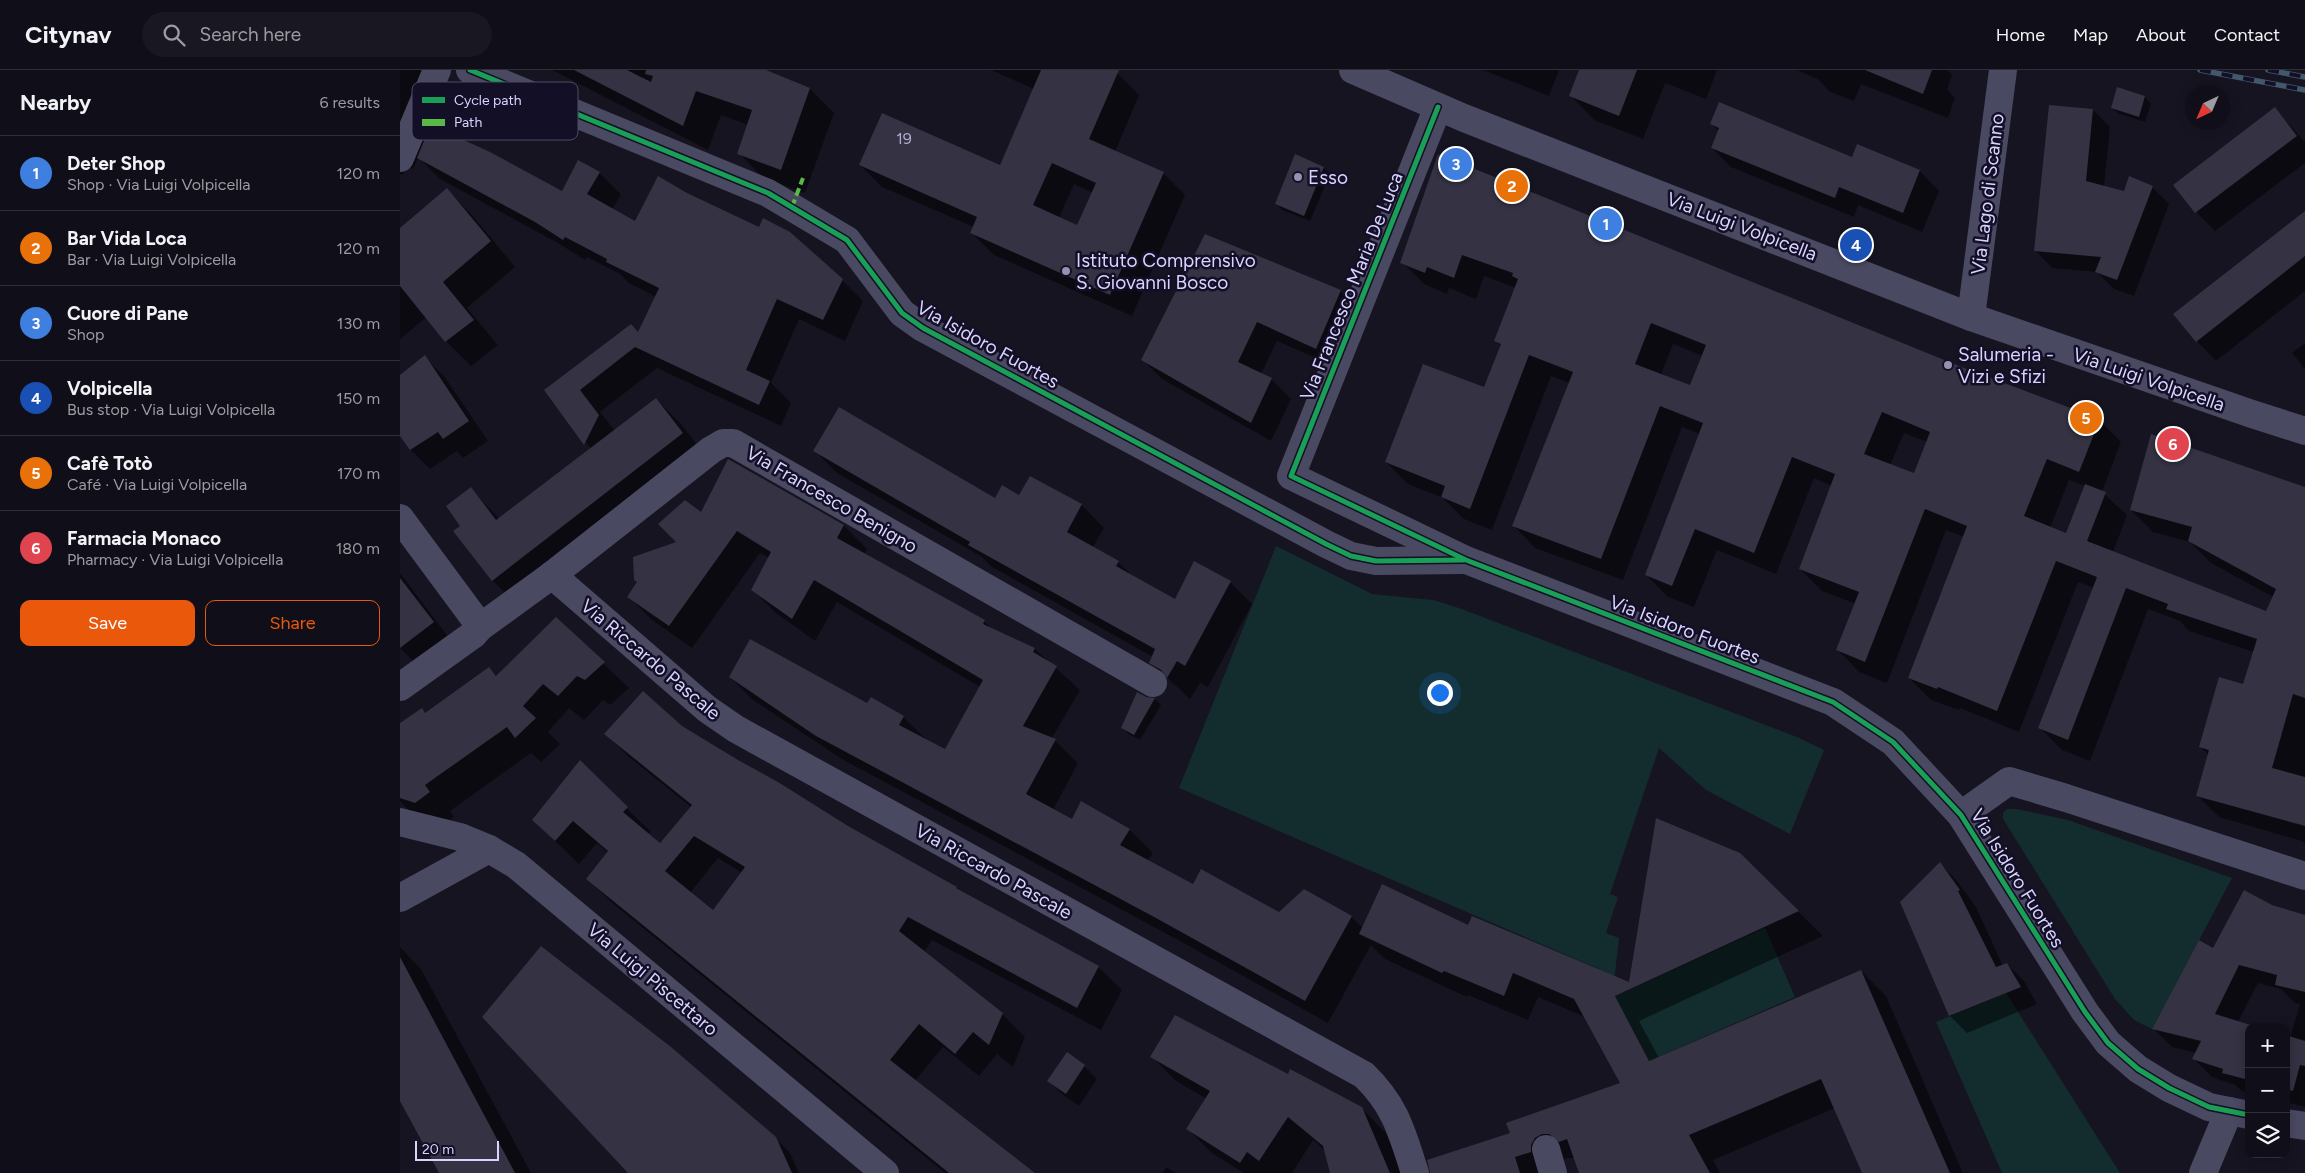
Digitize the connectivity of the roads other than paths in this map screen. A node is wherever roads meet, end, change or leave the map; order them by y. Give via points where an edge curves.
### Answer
1 (437, 70) edge
2 (470, 70) edge
3 (1353, 70) edge
4 (2003, 70) edge
5 (432, 82) edge
6 (499, 82) edge
7 (1438, 107) junction
8 (578, 115) edge
9 (412, 129) edge
10 (400, 158) edge
11 (1972, 318) junction
12 (2305, 431) edge
13 (1291, 476) joint
14 (400, 518) edge
15 (1466, 560) junction
16 (552, 575) junction
17 (479, 628) junction
18 (1153, 683) dead end
19 (400, 686) edge
20 (1961, 815) junction
21 (400, 822) edge
22 (489, 849) junction
23 (2305, 876) edge
24 (400, 898) edge
25 (2239, 1113) edge
26 (2290, 1123) edge
27 (2305, 1126) edge
28 (884, 1173) edge
29 (1415, 1173) edge
30 (2203, 1173) edge

1 - 5 street
2 - 6 street, Via Isidoro Fuortes
3 - 7 street, Via Luigi Volpicella
4 - 11 street, Via Lago di Scanno
7 - 11 street, Via Luigi Volpicella
7 - 13 street, Via Francesco Maria De Luca
8 - 15 street, Via Isidoro Fuortes via 768,193 847,240 902,313 922,328 1334,548 1376,561
9 - 10 street
11 - 12 street, Via Luigi Volpicella
13 - 15 street, Via Isidoro Fuortes
14 - 17 street
15 - 20 street, Via Isidoro Fuortes via 1833,702 1893,742
16 - 17 street, Via Francesco Benigno
16 - 18 street, Via Francesco Benigno via 711,450 723,443 733,443
16 - 29 street, Via Riccardo Pascale via 707,710 736,729 1364,1075 1388,1101 1397,1118
17 - 19 street
20 - 23 street via 2009,781
20 - 25 street, Via Isidoro Fuortes via 2084,1012 2108,1042 2138,1069 2169,1088 2209,1106
21 - 22 street, Via Luigi Piscettaro via 460,837
22 - 24 street
22 - 28 street, Via Luigi Piscettaro via 516,865
25 - 30 street
26 - 27 street

